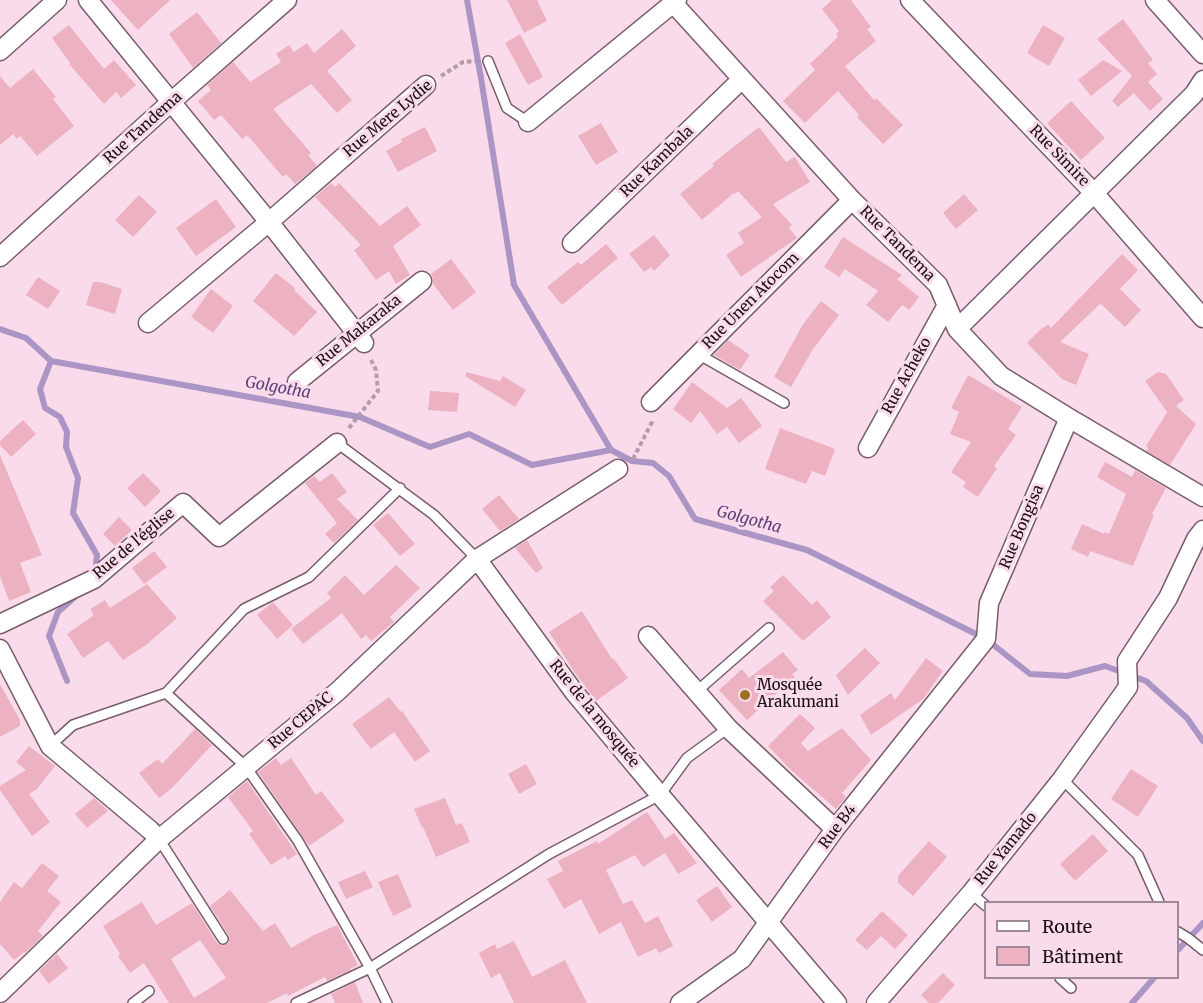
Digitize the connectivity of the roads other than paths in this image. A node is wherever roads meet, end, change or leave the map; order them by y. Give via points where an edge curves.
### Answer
1 (57, 0) edge
2 (88, 0) edge
3 (288, 0) edge
4 (910, 0) edge
5 (1155, 0) edge
6 (673, 1) edge
7 (0, 51) edge
8 (1203, 54) edge
9 (488, 61) road end
10 (741, 80) junction
11 (1203, 80) edge
12 (426, 85) road end
13 (171, 102) junction
14 (528, 122) joint
15 (1094, 193) junction
16 (852, 200) junction
17 (269, 222) junction
18 (572, 243) dead end
19 (0, 257) edge
20 (422, 281) dead end
21 (946, 304) junction
22 (1203, 318) edge
23 (148, 323) dead end
24 (957, 329) junction
25 (360, 338) junction
26 (698, 354) junction
27 (297, 382) dead end
28 (651, 402) road end
29 (784, 403) dead end
30 (1069, 418) junction
31 (337, 443) joint
32 (868, 448) dead end
33 (618, 469) road end
34 (400, 488) junction
35 (1203, 497) edge
36 (1201, 538) edge
37 (477, 559) junction
38 (0, 624) edge
39 (769, 628) dead end
40 (648, 636) dead end
41 (986, 639) joint
42 (0, 649) edge
43 (166, 693) junction
44 (696, 693) junction
45 (728, 728) junction
46 (50, 746) junction
47 (246, 767) junction
48 (1062, 779) junction
49 (660, 795) junction
50 (835, 829) junction
51 (159, 839) junction
52 (971, 892) junction
53 (1158, 901) edge
54 (984, 904) edge
55 (769, 922) junction
56 (1179, 933) edge
57 (223, 939) dead end
58 (1203, 950) edge
59 (370, 968) junction
60 (1061, 979) edge
61 (1071, 988) dead end
62 (149, 991) dead end
63 (3, 994) edge
64 (133, 1003) edge
65 (296, 1003) edge
66 (387, 1003) edge
67 (680, 1003) edge
68 (837, 1003) edge
69 (876, 1003) edge

1 - 7 street
2 - 13 street
3 - 13 street, Rue Tandema
4 - 15 street, Rue Simire
5 - 8 street
6 - 10 street, Rue Tandema
6 - 14 street
9 - 14 lane via 507,108
10 - 16 street, Rue Tandema
10 - 18 street, Rue Kambala
11 - 15 street via 1194,94
12 - 17 street, Rue Mere Lydie
13 - 17 street
13 - 19 street, Rue Tandema
15 - 22 street, Rue Simire
15 - 24 street
16 - 21 street, Rue Tandema via 938,285
16 - 26 street, Rue Unen Atocom
17 - 23 street, Rue Mere Lydie
17 - 25 street
20 - 25 street, Rue Makaraka
21 - 24 street, Rue Tandema
21 - 32 street, Rue Acheko
24 - 30 street, Rue Tandema via 1001,376
25 - 27 street, Rue Makaraka
26 - 28 street, Rue Unen Atocom
26 - 29 lane
30 - 35 street, Rue Tandema
30 - 41 street, Rue Bongisa via 989,603
31 - 34 lane, Rue de la mosquée
31 - 38 street, Rue de l'église via 219,537 183,503 94,579
33 - 37 street, Rue CEPAC
34 - 37 lane, Rue de la mosquée via 434,515
34 - 43 lane via 309,577 244,609
36 - 48 street, Rue Yamado via 1127,661 1128,687
37 - 47 street, Rue CEPAC via 336,692
37 - 49 street, Rue de la mosquée via 574,692
39 - 44 lane
40 - 44 street
41 - 50 street, Rue B4
42 - 46 street
43 - 46 lane via 73,725
43 - 47 lane
44 - 45 street
45 - 49 lane via 687,758
45 - 50 street
46 - 51 street
47 - 51 street, Rue CEPAC
47 - 59 lane via 298,841
48 - 52 street, Rue Yamado
48 - 53 lane via 1138,855
49 - 55 street, Rue de la mosquée
49 - 59 lane via 549,854
50 - 55 street, Rue B4
51 - 57 lane
51 - 63 street, Rue CEPAC
52 - 54 lane
52 - 69 street, Rue Yamado
55 - 67 street, Rue B4 via 742,958
55 - 68 street, Rue de la mosquée
56 - 58 lane
59 - 65 lane
59 - 66 lane
60 - 61 lane
62 - 64 lane

